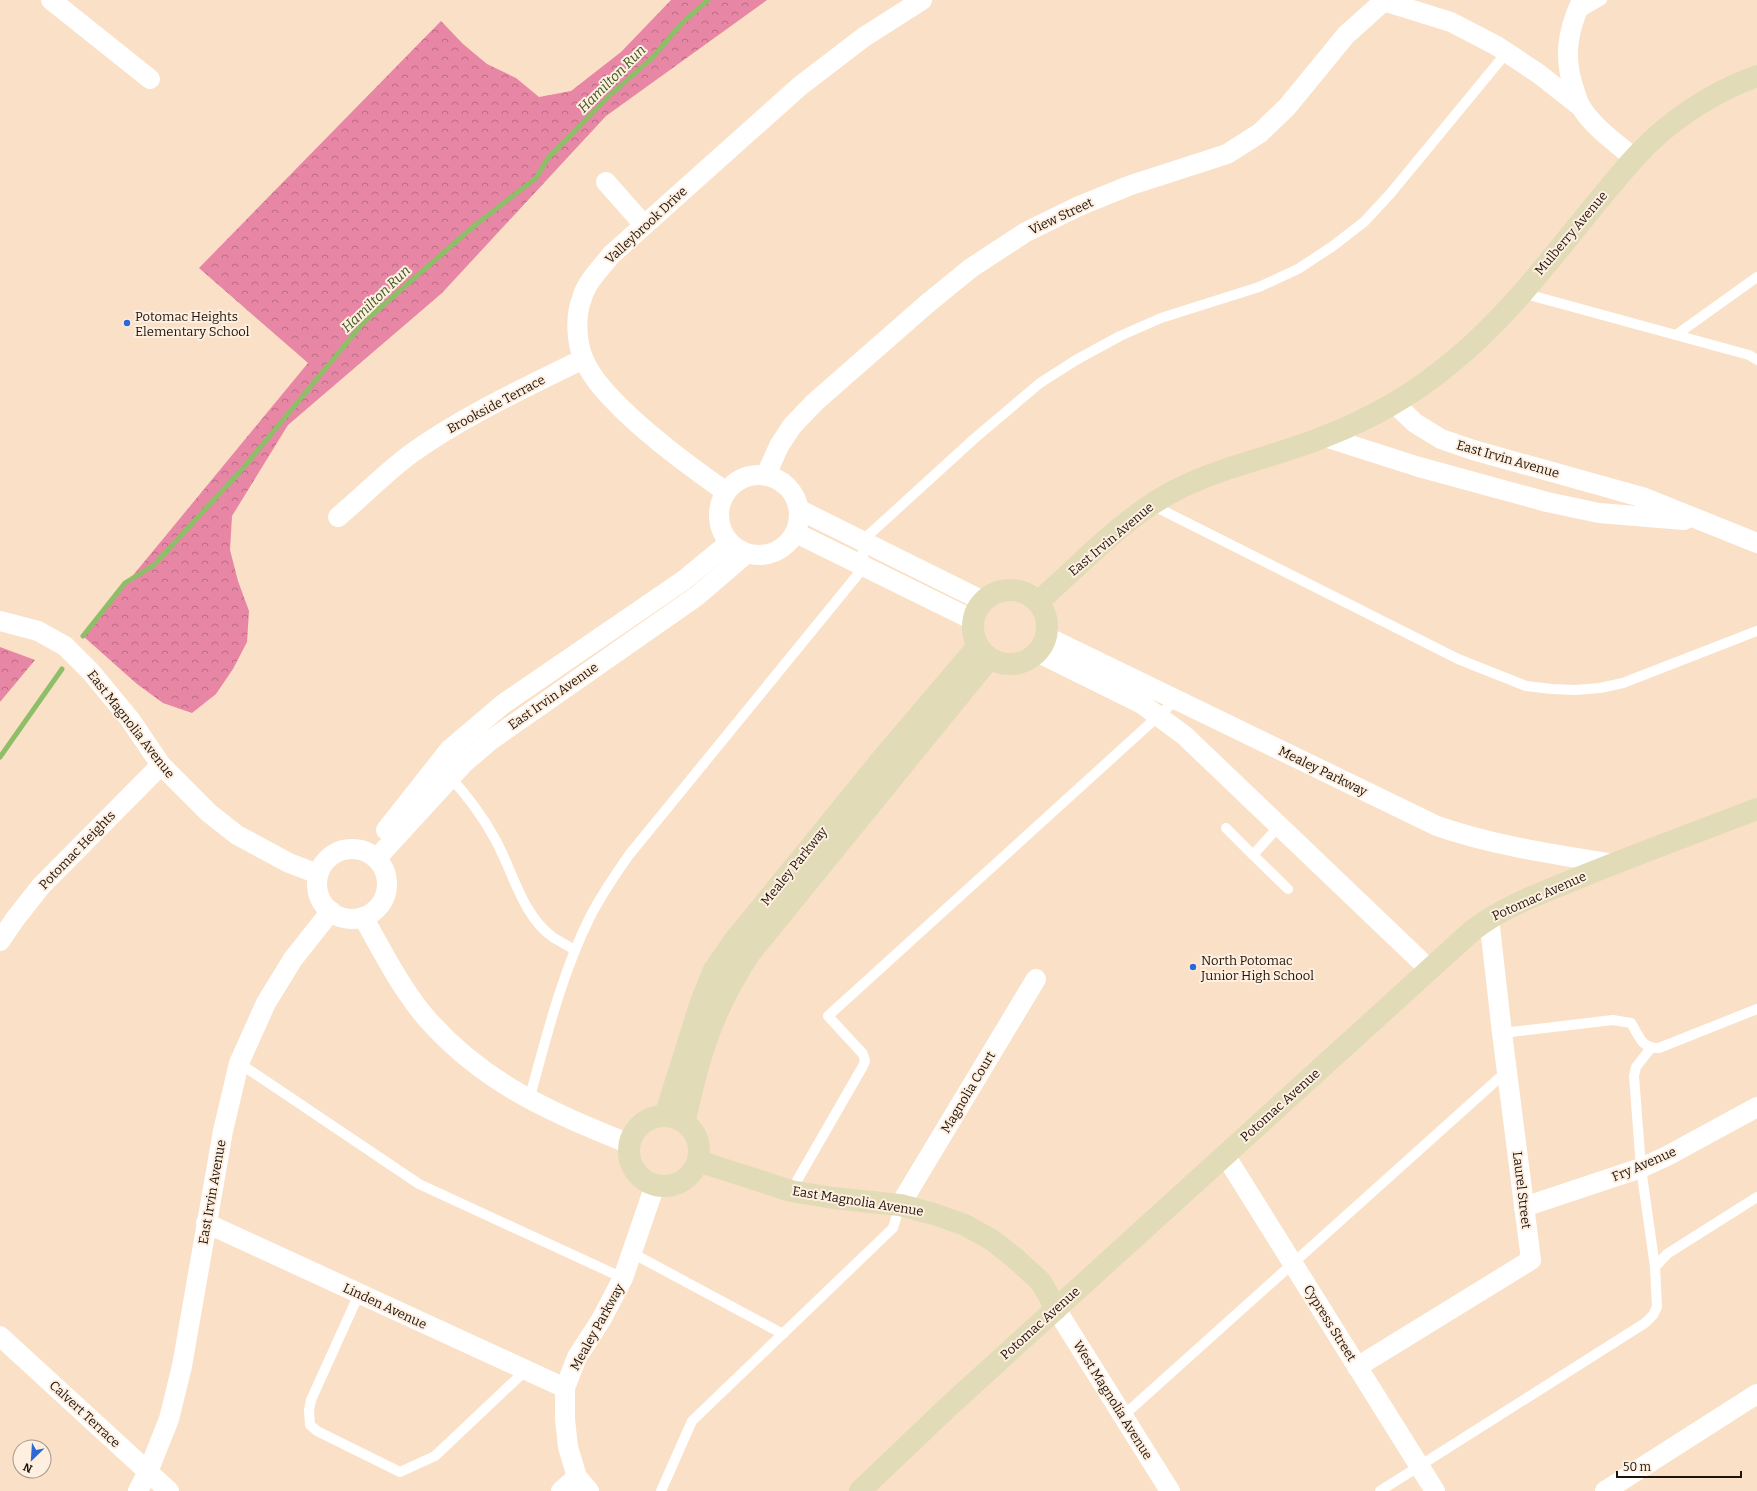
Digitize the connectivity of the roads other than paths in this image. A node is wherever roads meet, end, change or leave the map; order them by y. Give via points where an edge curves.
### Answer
1 (51, 0) edge
2 (922, 0) edge
3 (1382, 0) edge
4 (1602, 0) edge
5 (1579, 8) edge
6 (1507, 52) junction
7 (1757, 76) edge
8 (150, 79) dead end
9 (1581, 107) junction
10 (1634, 158) junction
11 (606, 182) dead end
12 (644, 225) junction
13 (1757, 277) edge
14 (1522, 293) junction
15 (1676, 335) junction
16 (583, 359) junction
17 (1757, 360) edge
18 (1394, 403) junction
19 (1325, 437) junction
20 (766, 475) junction
21 (726, 492) junction
22 (1151, 504) junction
23 (800, 510) junction
24 (338, 517) dead end
25 (1704, 521) junction
26 (796, 533) junction
27 (862, 541) junction
28 (729, 543) junction
29 (1757, 543) edge
30 (746, 554) junction
31 (864, 567) junction
32 (983, 601) junction
33 (1038, 602) junction
34 (973, 620) junction
35 (0, 621) edge
36 (1757, 631) edge
37 (1043, 645) junction
38 (983, 653) junction
39 (1177, 699) junction
40 (1159, 715) junction
41 (161, 766) junction
42 (444, 771) junction
43 (1757, 809) edge
44 (1280, 825) junction
45 (1226, 828) dead end
46 (373, 855) junction
47 (1253, 855) junction
48 (1613, 864) junction
49 (318, 874) junction
50 (1288, 889) dead end
51 (331, 911) junction
52 (364, 917) junction
53 (1489, 918) junction
54 (0, 941) edge
55 (575, 950) junction
56 (1430, 970) junction
57 (1036, 979) dead end
58 (1757, 1009) edge
59 (1502, 1033) junction
60 (1651, 1048) junction
61 (239, 1063) junction
62 (1507, 1071) junction
63 (529, 1100) junction
64 (1757, 1107) edge
65 (674, 1119) junction
66 (630, 1144) junction
67 (1225, 1155) junction
68 (698, 1161) junction
69 (1641, 1168) junction
70 (655, 1185) junction
71 (791, 1190) junction
72 (1757, 1197) edge
73 (900, 1205) junction
74 (1524, 1207) junction
75 (206, 1223) junction
76 (632, 1253) junction
77 (1292, 1264) junction
78 (1655, 1267) junction
79 (623, 1278) junction
80 (359, 1294) junction
81 (1056, 1309) junction
82 (783, 1334) junction
83 (0, 1336) edge
84 (1357, 1367) junction
85 (524, 1371) junction
86 (565, 1388) junction
87 (1757, 1394) edge
88 (1123, 1416) junction
89 (1419, 1466) junction
90 (148, 1472) junction
91 (583, 1484) edge
92 (138, 1491) edge
93 (169, 1491) edge
94 (561, 1491) edge
95 (661, 1491) edge
96 (860, 1491) edge
97 (1170, 1491) edge
98 (1380, 1491) edge
99 (1435, 1491) edge
100 (1605, 1491) edge

1 - 8 street
2 - 12 street, Valleybrook Drive via 864,37 800,86
3 - 6 street via 1451,22
3 - 20 street, View Street via 1346,35 1287,107 1260,133 1227,154 1131,185 1079,206 1026,232 971,268 815,402 792,426 779,446
4 - 5 lane
5 - 9 street via 1569,38 1567,57
6 - 9 street
6 - 27 lane via 1390,194 1364,222 1333,246 1298,269 1259,287 1161,318 1120,336 1076,360 1040,383 975,438
7 - 10 street, Mulberry Avenue via 1697,105 1666,128
9 - 10 street
10 - 14 street, Mulberry Avenue
11 - 12 street
12 - 16 street, Valleybrook Drive via 611,256 592,279 582,297 577,318
13 - 15 lane
14 - 15 lane
14 - 18 street, Mulberry Avenue via 1489,330 1450,364
15 - 17 lane via 1749,355
16 - 21 street, Valleybrook Drive via 592,376 606,393 642,429
16 - 24 street, Brookside Terrace via 473,414 441,434 411,454
18 - 19 street, East Irvin Avenue
18 - 25 street, East Irvin Avenue via 1415,423 1441,439 1645,498
19 - 22 street, East Irvin Avenue via 1212,473
19 - 25 street, East Irvin Avenue via 1419,467 1547,502 1599,513
20 - 21 street via 751,476 737,481
20 - 23 street via 778,479 788,487 796,498
21 - 28 street via 719,515 720,527
22 - 33 street, East Irvin Avenue
22 - 36 lane via 1458,659 1526,686 1575,690 1623,683
23 - 26 street
23 - 27 street
25 - 29 street, East Irvin Avenue
26 - 30 street via 784,548 773,554
26 - 31 street
27 - 31 lane
27 - 32 street
28 - 30 street
28 - 42 street, East Irvin Avenue via 684,580 502,704 450,749
30 - 42 street, East Irvin Avenue via 697,596 491,740 464,763
31 - 34 street
31 - 55 lane via 607,885
32 - 33 street via 995,592 1010,589 1026,593
32 - 34 street via 976,610
33 - 37 street via 1045,612 1048,624
34 - 38 street via 973,634
35 - 41 street, East Magnolia Avenue via 38,632 65,646 91,672 124,712
37 - 38 street via 1028,661 1015,665 1001,664
37 - 39 street, Mealey Parkway
37 - 40 street
38 - 65 street, Mealey Parkway via 890,766 749,920 724,975 701,1002
39 - 40 lane
39 - 48 street, Mealey Parkway via 1437,826 1508,847
40 - 44 street
40 - 71 lane via 828,1016 863,1054 865,1061
41 - 49 street, East Magnolia Avenue via 209,813 237,835 289,863
41 - 54 street, Potomac Heights via 41,886
42 - 46 street, East Irvin Avenue
42 - 55 lane via 480,815 508,864 522,899 536,920 553,937
43 - 48 street, Potomac Avenue
44 - 47 lane
44 - 56 street
45 - 47 lane
46 - 49 street via 353,848 338,851 325,861
46 - 52 street via 384,868 387,891 382,903
47 - 50 lane
48 - 53 street, Potomac Avenue via 1538,894
49 - 51 street via 317,888 322,901
51 - 52 street via 341,917
51 - 61 street, East Irvin Avenue via 293,959 266,1003
52 - 63 street via 394,973 427,1019 457,1050 492,1077
53 - 56 street, Potomac Avenue
53 - 59 street, Laurel Street
55 - 63 lane
56 - 67 street, Potomac Avenue
57 - 73 street, Magnolia Court
58 - 60 lane via 1659,1048
59 - 60 lane via 1612,1020 1623,1021 1631,1023 1644,1045
59 - 62 street, Laurel Street
60 - 69 lane via 1636,1067 1634,1076
61 - 75 street, East Irvin Avenue
61 - 79 lane via 419,1184
62 - 74 street, Laurel Street
62 - 77 lane
63 - 66 street via 564,1118
64 - 69 street, Fry Avenue
65 - 66 street via 649,1119 637,1129
65 - 68 street via 694,1132 699,1146
66 - 70 street via 634,1170 643,1179
67 - 77 street, Cypress Street
67 - 81 street, Potomac Avenue
68 - 70 street via 692,1173 682,1182 669,1186
68 - 71 street, East Magnolia Avenue
69 - 74 street, Fry Avenue
69 - 78 lane
70 - 76 street, Mealey Parkway
71 - 73 street, East Magnolia Avenue via 833,1198
72 - 78 lane via 1668,1254
73 - 81 street, East Magnolia Avenue via 964,1225 992,1240 1040,1282
73 - 82 lane via 893,1228
74 - 84 street, Laurel Street via 1532,1260
75 - 80 street, Linden Avenue
75 - 90 street, East Irvin Avenue via 182,1366 168,1419
76 - 79 street, Mealey Parkway
76 - 82 lane
77 - 84 street, Cypress Street
77 - 88 lane
78 - 89 lane via 1657,1307 1645,1323
79 - 86 street, Mealey Parkway via 601,1320 577,1357
80 - 85 street, Linden Avenue
80 - 85 lane via 312,1400 309,1410 310,1425 317,1431 400,1472 435,1456
81 - 88 street, West Magnolia Avenue
81 - 96 street, Potomac Avenue
82 - 95 lane via 692,1421
83 - 90 street, Calvert Terrace
84 - 89 street, Cypress Street
85 - 86 street, Linden Avenue
86 - 91 street, Mealey Parkway via 568,1447
87 - 100 street
88 - 97 street, West Magnolia Avenue
89 - 98 lane
89 - 99 street, Cypress Street
90 - 92 street, East Irvin Avenue
90 - 93 street, Calvert Terrace
91 - 94 street

